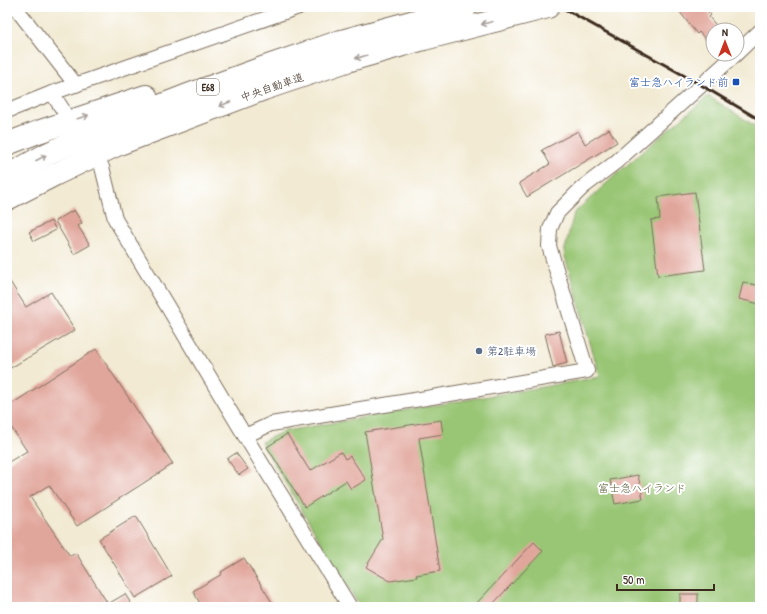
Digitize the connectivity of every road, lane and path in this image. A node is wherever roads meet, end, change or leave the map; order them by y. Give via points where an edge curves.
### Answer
1 (15, 7) edge
2 (299, 7) edge
3 (466, 7) edge
4 (548, 7) edge
5 (418, 20) junction
6 (760, 31) edge
7 (745, 45) edge
8 (726, 62) edge
9 (76, 85) junction
10 (52, 93) junction
11 (63, 110) dead end
12 (7, 111) edge
13 (7, 144) edge
14 (119, 144) junction
15 (102, 167) dead end
16 (7, 176) edge
17 (7, 199) edge
18 (7, 210) edge
19 (245, 436) junction
20 (350, 607) edge

1 - 9 street
2 - 9 street
3 - 5 highway, 中央自動車道 / E68
4 -> 14 highway, 中央自動車道 / E68 via 346,61
13 -> 5 highway via 294,47 357,30
16 -> 5 highway, 中央自動車道 / E68 via 49,153 111,125 188,95 341,42
6 - 7 street
8 - 19 street via 557,213 550,229 549,246 587,371 271,424
9 - 10 street
10 - 11 street
10 - 12 street
14 - 17 highway, 中央自動車道 / E68
14 - 18 highway
15 - 19 street via 115,220
19 - 20 street

